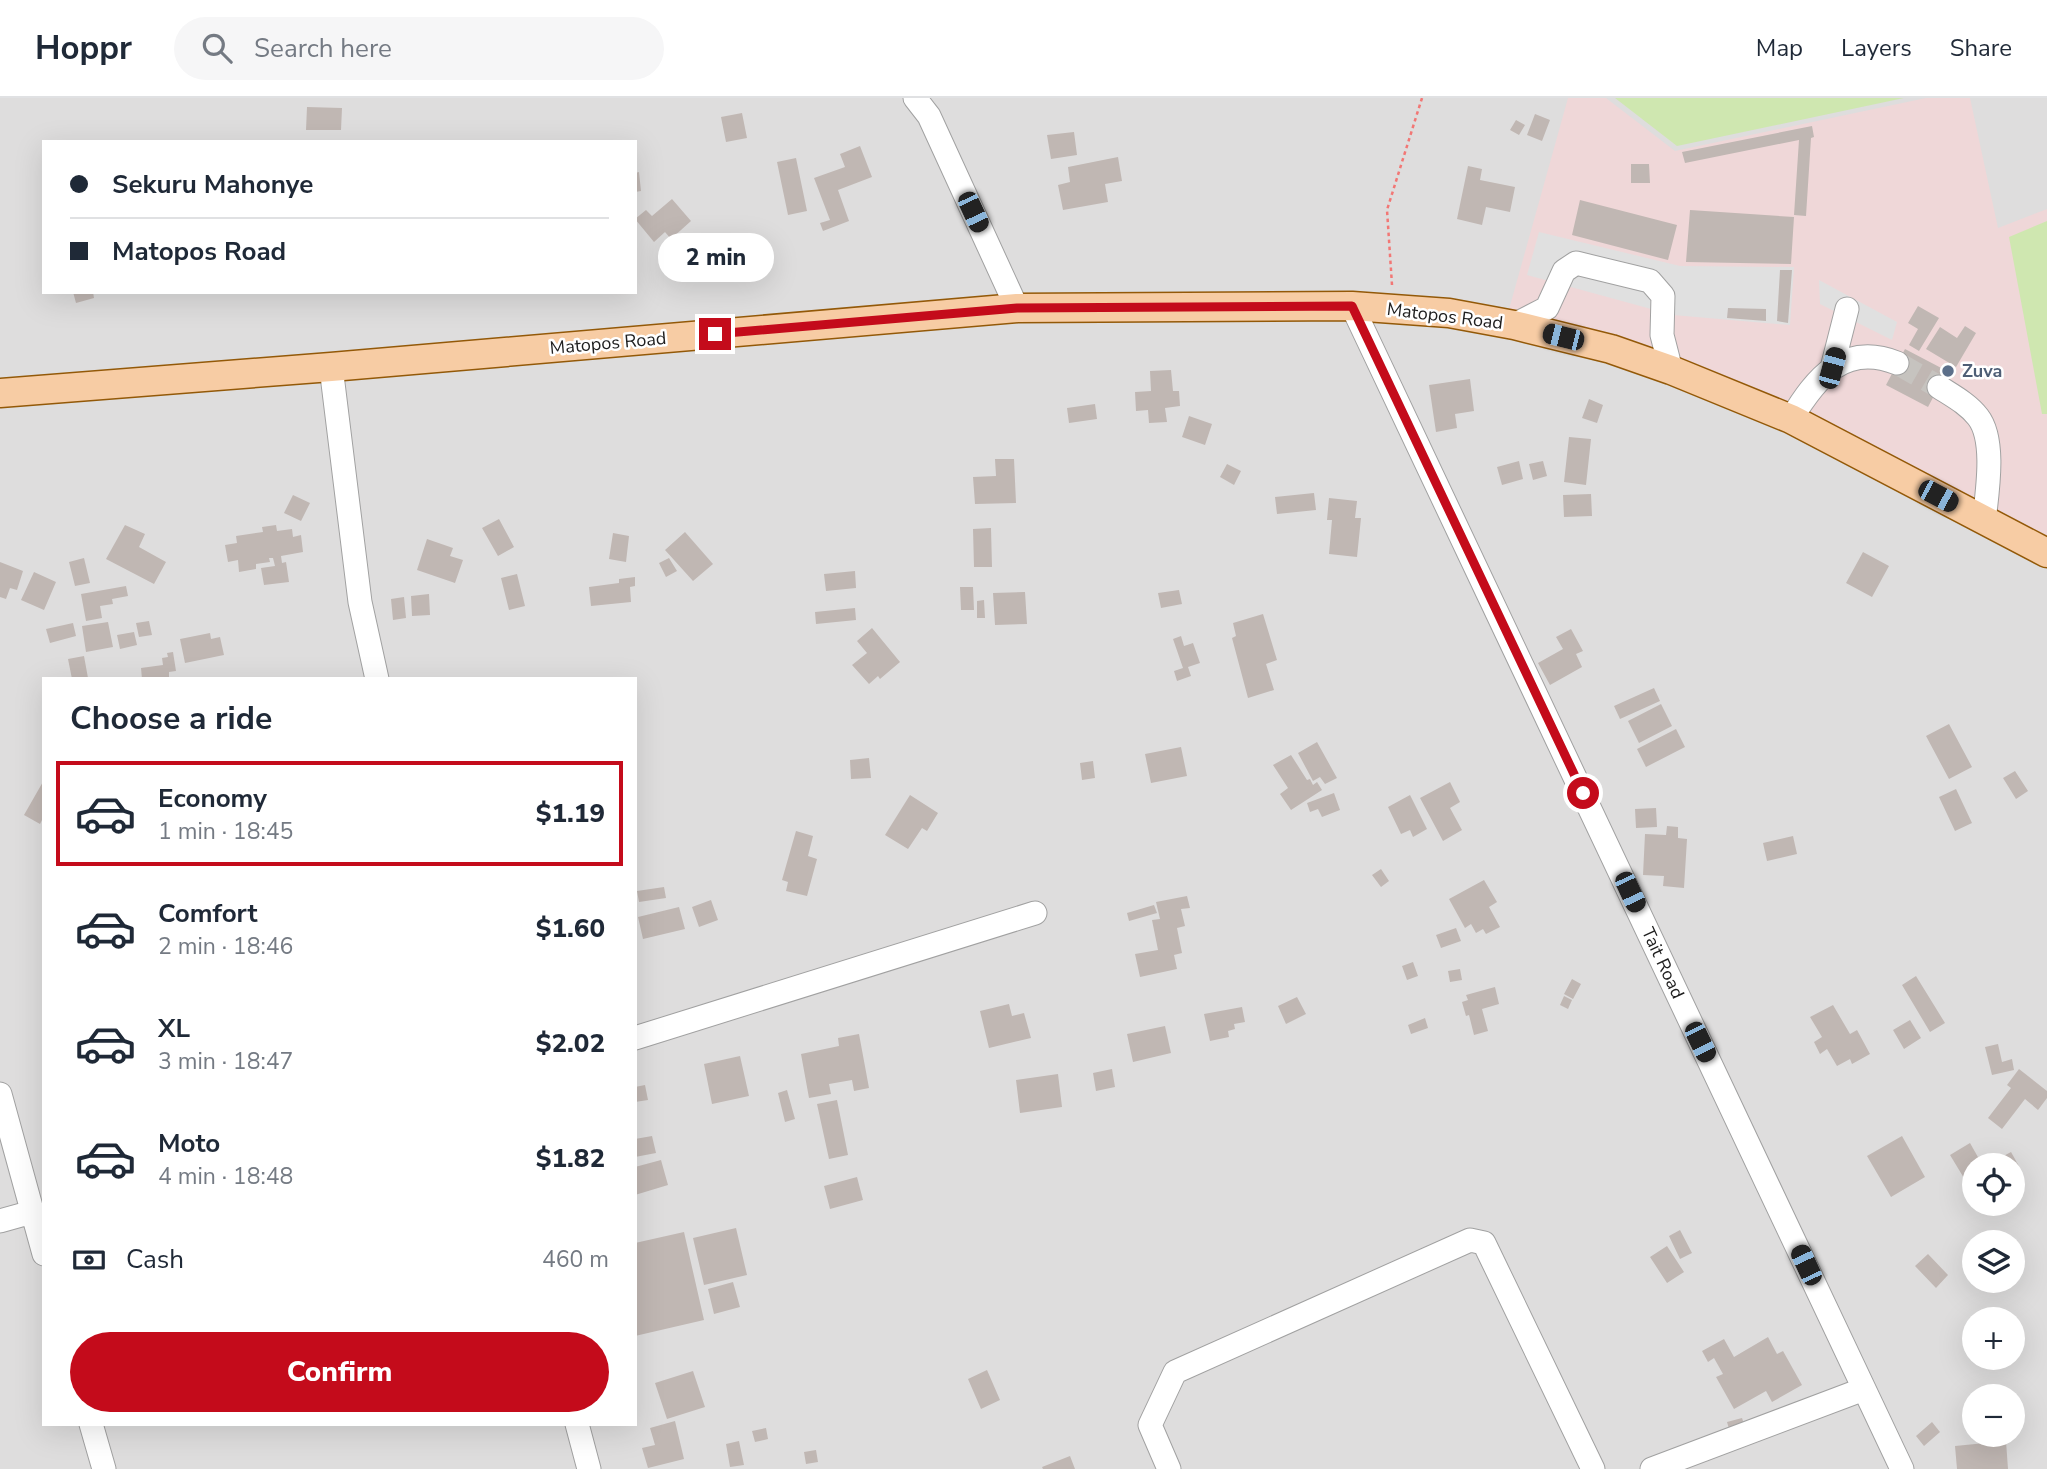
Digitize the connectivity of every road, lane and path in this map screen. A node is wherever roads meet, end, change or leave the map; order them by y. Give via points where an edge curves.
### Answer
1 (915, 98) edge
2 (1422, 98) edge
3 (1352, 306) junction
4 (1017, 308) junction
5 (1394, 309) junction
6 (1847, 309) dead end
7 (1514, 325) junction
8 (1897, 363) tunnel mouth
9 (331, 367) junction
10 (1832, 368) junction
11 (1671, 370) junction
12 (1938, 387) tunnel mouth
13 (0, 393) edge
14 (1791, 419) junction
15 (1984, 521) junction
16 (2047, 553) edge
17 (377, 677) edge
18 (1035, 913) dead end
19 (637, 1037) edge
20 (0, 1094) edge
21 (32, 1212) junction
22 (0, 1221) edge
23 (42, 1247) edge
24 (1864, 1390) junction
25 (92, 1426) edge
26 (578, 1426) edge
27 (104, 1469) edge
28 (590, 1469) edge
29 (1169, 1469) edge
30 (1593, 1469) edge
31 (1652, 1469) edge
32 (1902, 1469) edge

1 - 4 street via 929,116
2 - 5 path via 1387,210
3 - 4 main road, Matopos Road
3 - 5 main road, Matopos Road
3 - 24 street, Tait Road
4 - 9 main road, Matopos Road
5 - 7 main road, Matopos Road
6 - 10 street
7 - 11 main road, Matopos Road via 1611,349
7 - 11 street via 1546,308 1564,271 1576,263 1650,281 1663,296 1662,335
8 - 10 street via 1857,358
9 - 13 main road, Matopos Road
9 - 17 street via 360,602
10 - 14 street via 1817,380
11 - 14 main road, Matopos Road
12 - 15 street via 1964,402 1980,419 1986,434
14 - 15 main road, Matopos Road
15 - 16 main road, Matopos Road
18 - 19 street
20 - 21 street
21 - 22 street
21 - 23 street
24 - 31 street
24 - 32 street, Tait Road
25 - 27 street
26 - 28 street
29 - 30 street via 1150,1425 1175,1372 1470,1240 1484,1243

